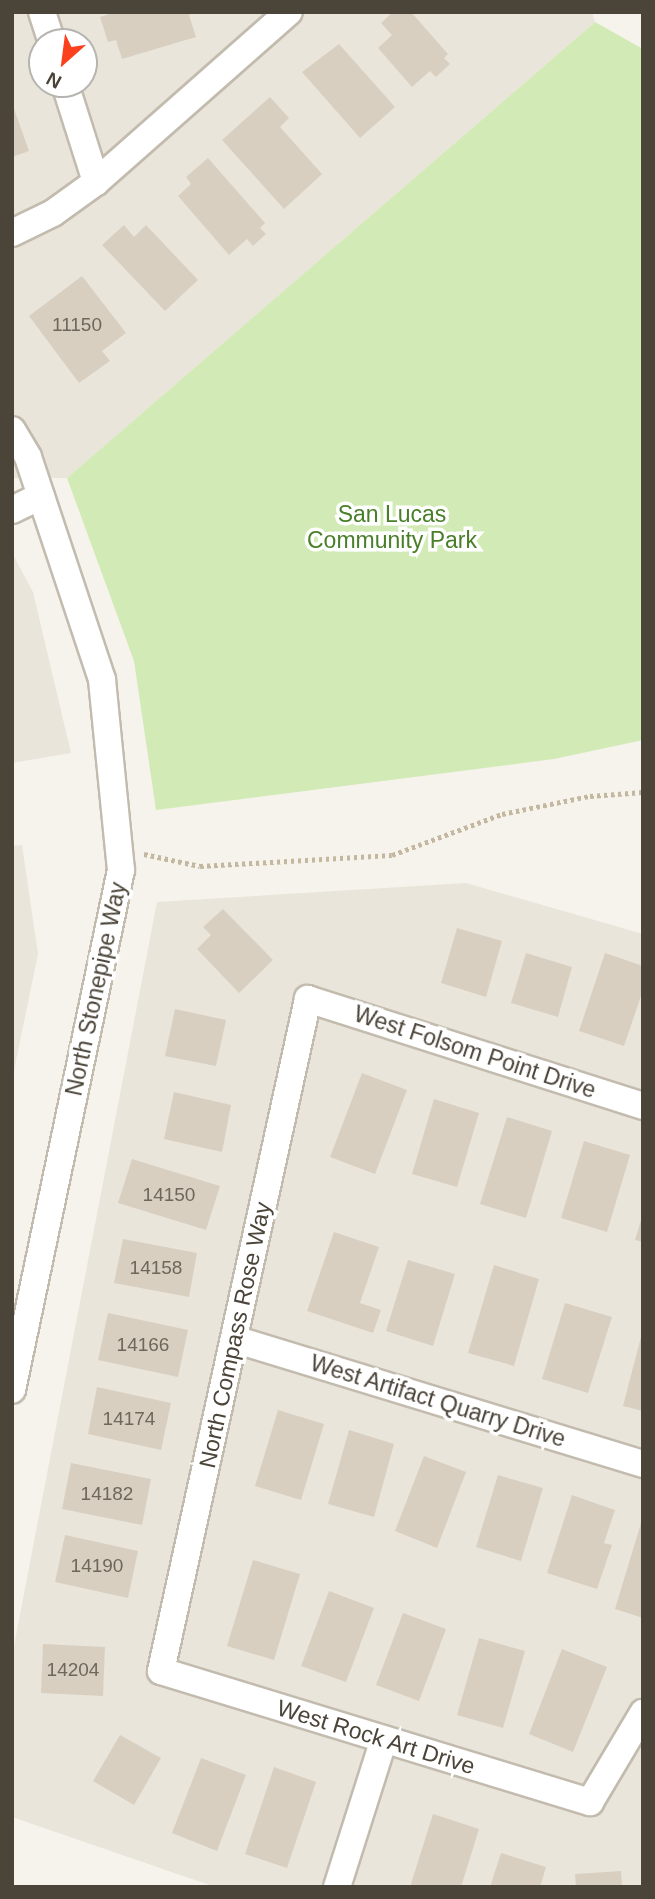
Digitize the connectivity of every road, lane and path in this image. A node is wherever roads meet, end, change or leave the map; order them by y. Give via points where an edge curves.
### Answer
1 (289, 12) edge
2 (69, 98) edge
3 (96, 182) junction
4 (12, 233) edge
5 (12, 430) edge
6 (41, 496) junction
7 (12, 510) edge
8 (643, 792) edge
9 (119, 849) junction
10 (308, 999) joint
11 (643, 1106) edge
12 (234, 1339) junction
13 (12, 1390) edge
14 (643, 1464) edge
15 (161, 1671) joint
16 (643, 1713) edge
17 (384, 1739) junction
18 (337, 1887) edge

1 - 3 street
2 - 3 street
3 - 4 street
5 - 6 street, North Stonepipe Way via 28,457
6 - 7 street
6 - 9 street, North Stonepipe Way via 103,681
8 - 9 path via 590,796 502,814 392,855 200,866
9 - 13 street, North Stonepipe Way via 121,870
10 - 11 street, West Folsom Point Drive
10 - 12 street, North Compass Rose Way
12 - 14 street, West Artifact Quarry Drive
12 - 15 street, North Compass Rose Way
15 - 17 street, West Rock Art Drive
16 - 17 street, West Rock Art Drive via 590,1802
17 - 18 street

